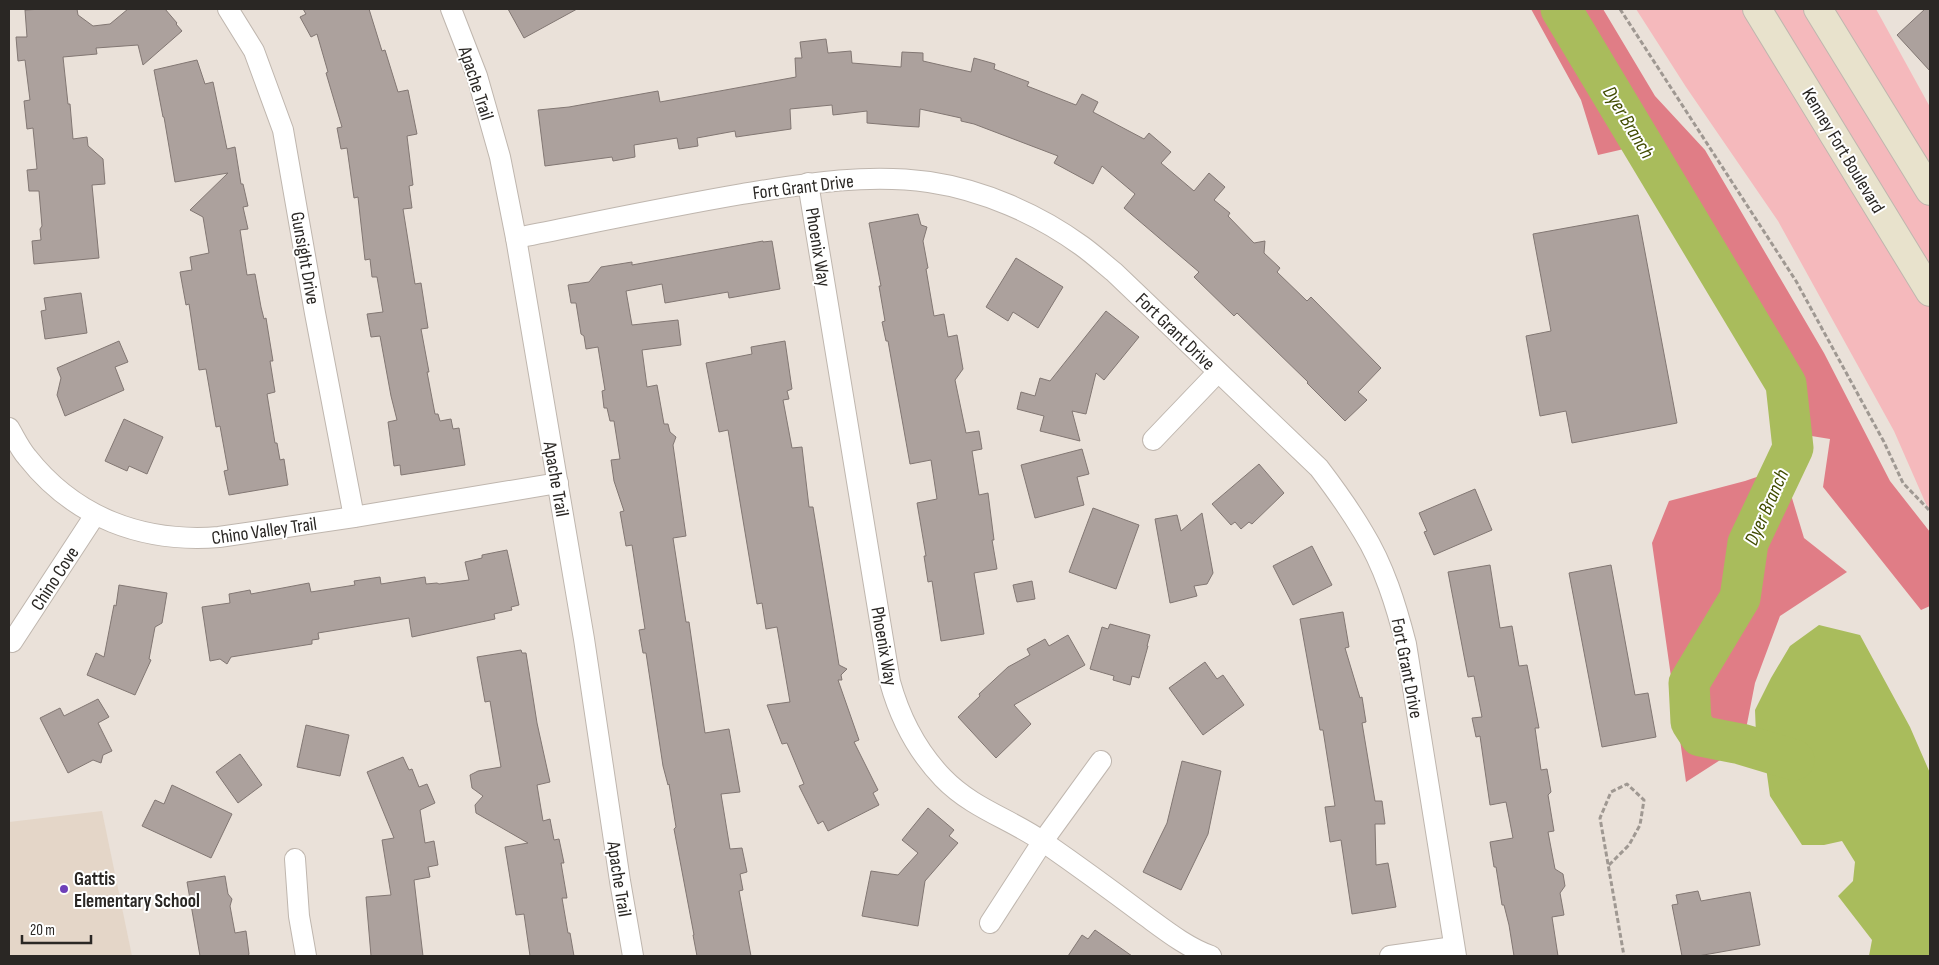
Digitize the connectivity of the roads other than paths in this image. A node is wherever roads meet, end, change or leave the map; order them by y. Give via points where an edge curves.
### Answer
1 (228, 9) edge
2 (451, 9) edge
3 (1757, 9) edge
4 (1818, 9) edge
5 (808, 183) junction
6 (1930, 191) edge
7 (516, 238) junction
8 (1930, 292) edge
9 (1218, 372) junction
10 (9, 428) edge
11 (1153, 440) dead end
12 (558, 483) junction
13 (95, 515) junction
14 (354, 517) junction
15 (12, 642) dead end
16 (1101, 761) dead end
17 (1043, 841) junction
18 (295, 859) dead end
19 (990, 923) dead end
20 (1455, 952) edge
21 (306, 956) edge
22 (633, 956) edge
23 (1211, 956) edge
24 (1390, 956) edge

1 - 14 street, Gunsight Drive via 254,51 283,130
2 - 7 street, Apache Trail via 477,76 500,157
3 - 8 main road, Kenney Fort Boulevard
4 - 6 main road
5 - 7 street, Fort Grant Drive
5 - 9 street, Fort Grant Drive via 847,179 930,182 1010,206 1082,246 1114,272
5 - 17 street, Phoenix Way via 895,700 910,734 943,778 970,802
7 - 12 street, Apache Trail
9 - 11 street
9 - 20 street, Fort Grant Drive via 1319,468 1364,533 1382,569 1406,644
10 - 13 street, Chino Valley Trail via 26,456 50,484
12 - 14 street, Chino Valley Trail
12 - 22 street, Apache Trail
13 - 14 street, Chino Valley Trail via 146,533 201,539
13 - 15 street, Chino Cove
16 - 17 street
17 - 19 street
17 - 23 street, Phoenix Way via 1179,940
18 - 21 street
20 - 24 street

